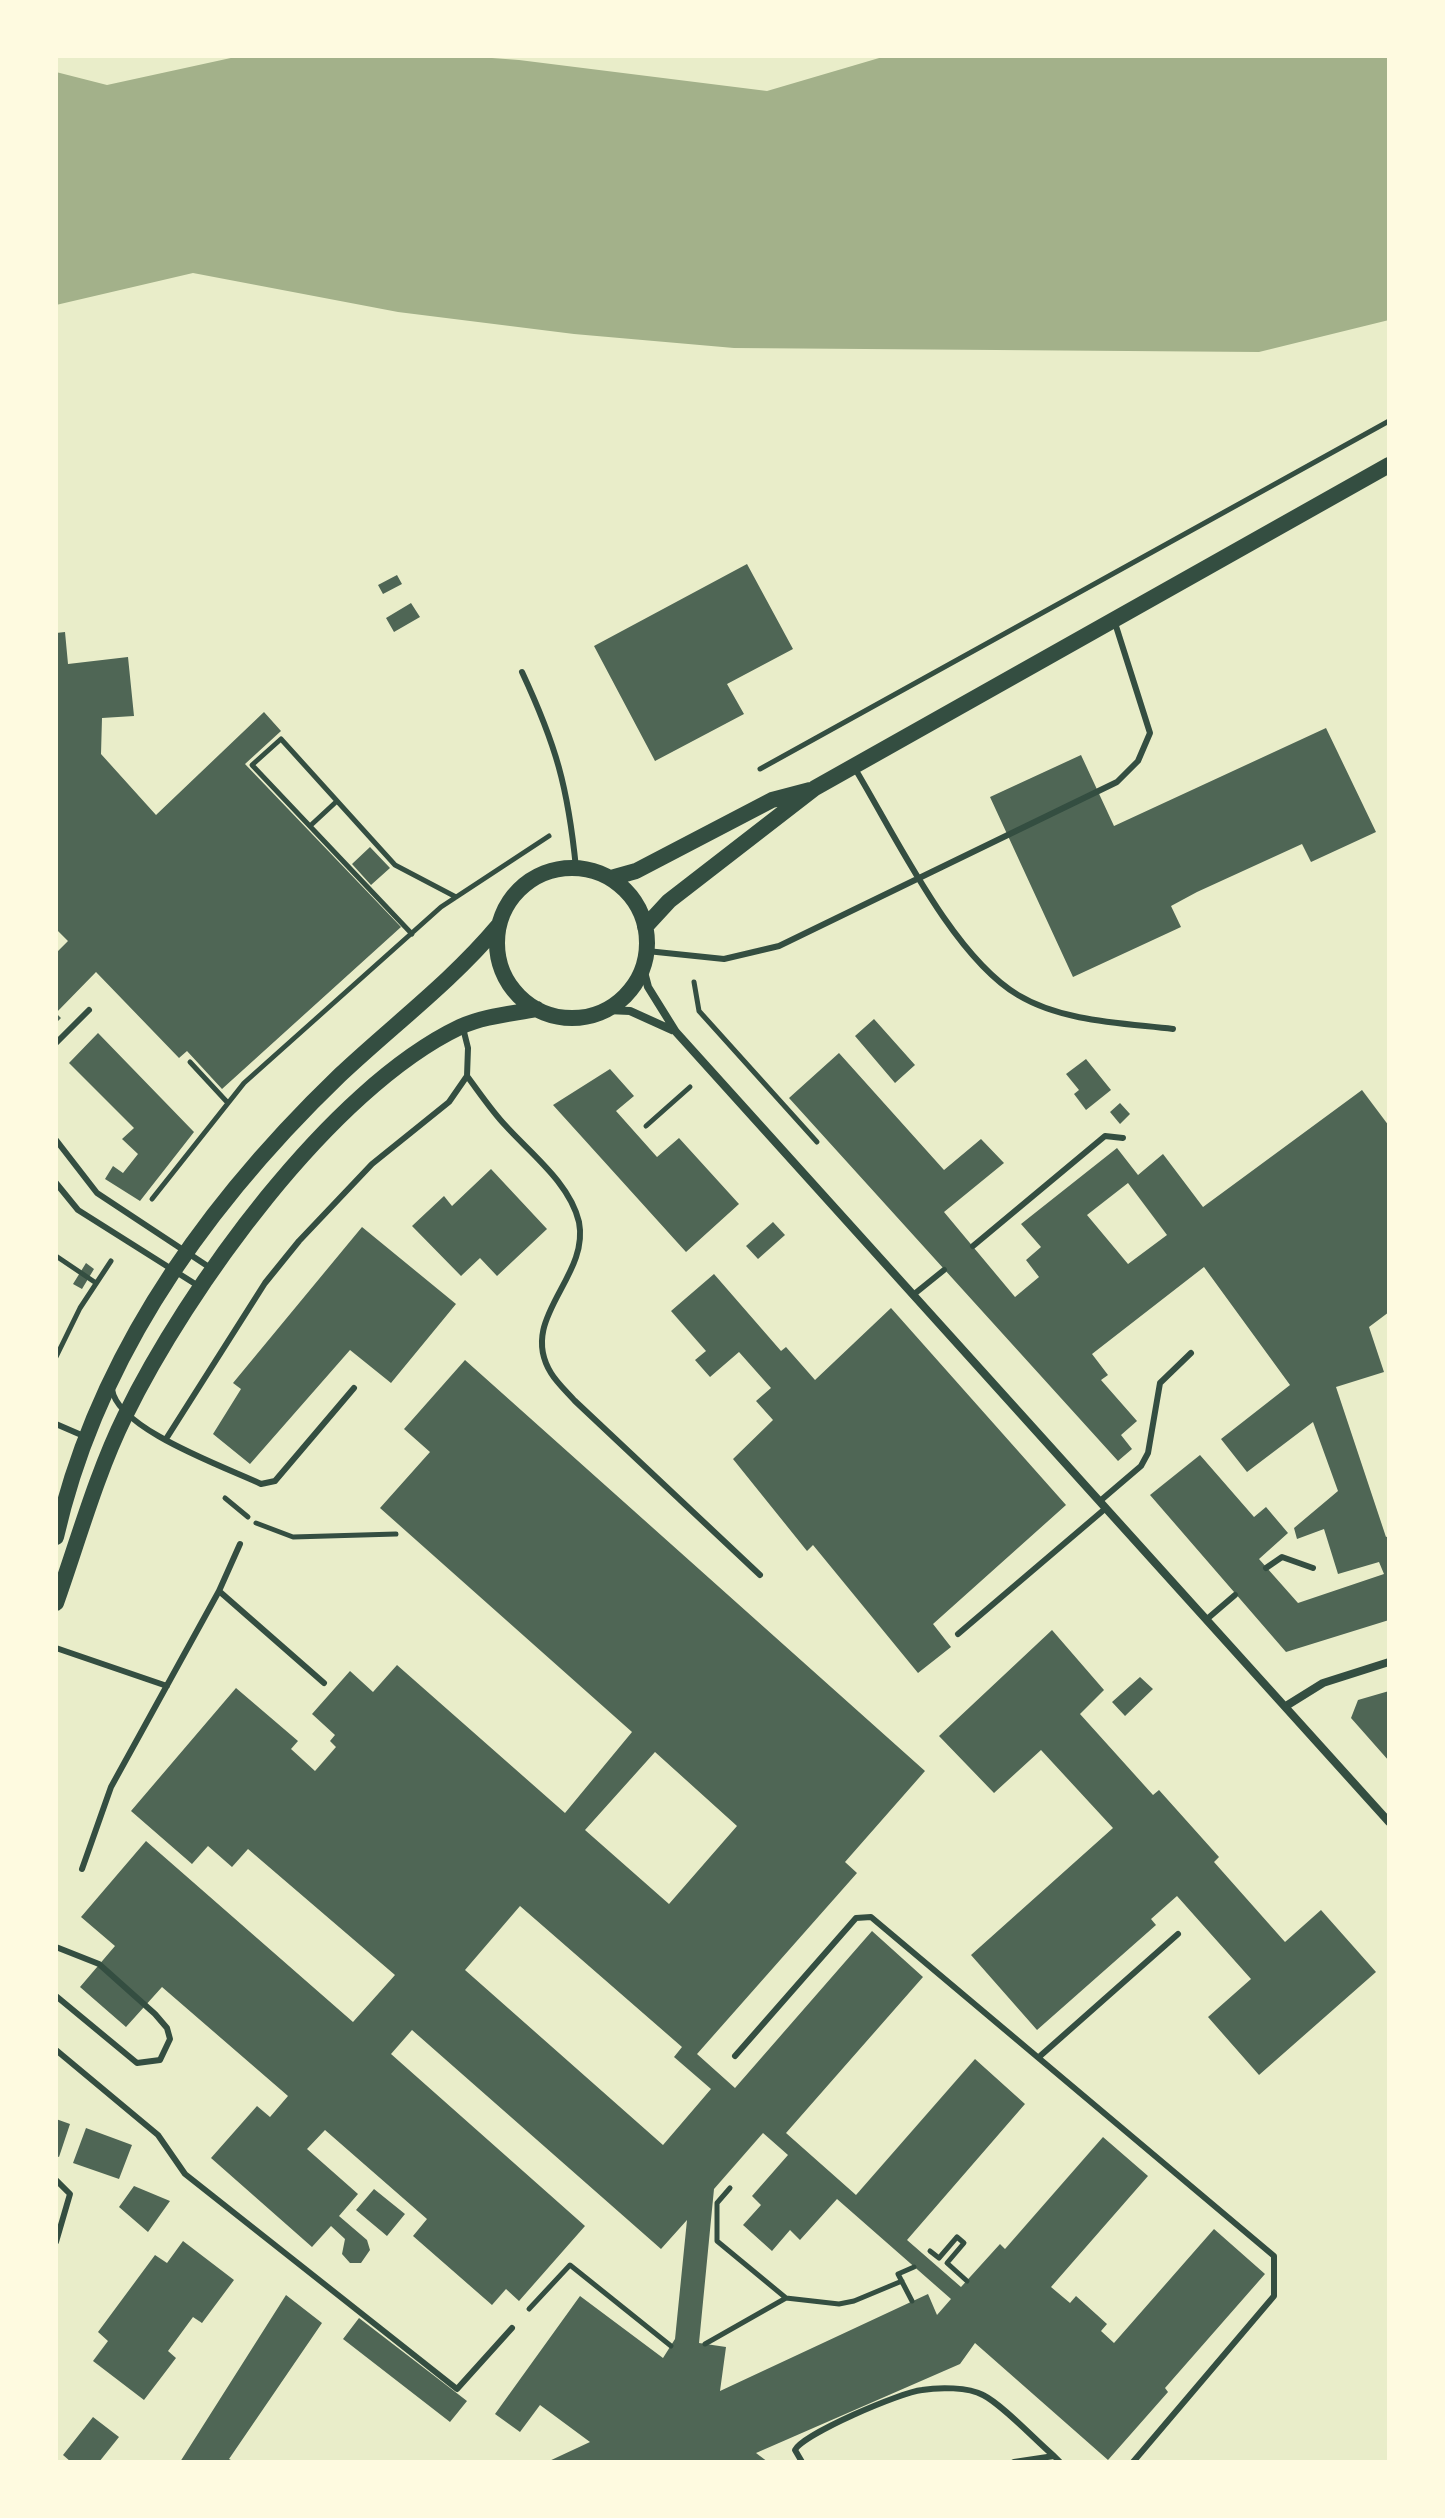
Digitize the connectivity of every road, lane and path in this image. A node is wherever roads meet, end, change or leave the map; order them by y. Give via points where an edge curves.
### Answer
1 (1389, 421) edge
2 (1389, 465) edge
3 (1114, 620) junction
4 (522, 672) dead end
5 (854, 767) junction
6 (752, 773) dead end
7 (815, 788) junction
8 (337, 801) junction
9 (310, 826) junction
10 (573, 837) junction
11 (576, 868) junction
12 (920, 877) junction
13 (611, 878) junction
14 (456, 897) junction
15 (498, 926) junction
16 (645, 927) junction
17 (412, 934) junction
18 (647, 951) junction
19 (643, 968) junction
20 (537, 1009) junction
21 (89, 1010) dead end
22 (607, 1010) junction
23 (462, 1026) junction
24 (1173, 1029) dead end
25 (676, 1032) junction
26 (56, 1043) edge
27 (190, 1062) dead end
28 (709, 1069) junction
29 (467, 1076) junction
30 (227, 1102) junction
31 (646, 1126) dead end
32 (1123, 1138) dead end
33 (56, 1140) edge
34 (56, 1183) edge
35 (136, 1222) junction
36 (124, 1241) junction
37 (973, 1246) dead end
38 (186, 1252) junction
39 (56, 1256) edge
40 (212, 1269) junction
41 (944, 1270) dead end
42 (173, 1271) junction
43 (96, 1283) junction
44 (200, 1287) junction
45 (913, 1295) junction
46 (1191, 1353) dead end
47 (56, 1357) edge
48 (111, 1382) junction
49 (354, 1388) dead end
50 (125, 1415) junction
51 (56, 1424) edge
52 (87, 1437) junction
53 (166, 1439) junction
54 (1103, 1504) junction
55 (56, 1537) edge
56 (240, 1544) dead end
57 (1266, 1568) dead end
58 (1313, 1568) dead end
59 (760, 1575) dead end
60 (219, 1591) junction
61 (1235, 1595) dead end
62 (56, 1603) edge
63 (1207, 1619) junction
64 (958, 1634) dead end
65 (56, 1648) edge
66 (1389, 1662) edge
67 (324, 1683) dead end
68 (167, 1686) junction
69 (1286, 1706) junction
70 (1389, 1822) edge
71 (82, 1869) dead end
72 (1178, 1934) dead end
73 (56, 1947) edge
74 (56, 1996) edge
75 (56, 2050) edge
76 (735, 2056) dead end
77 (1039, 2057) junction
78 (56, 2180) edge
79 (730, 2188) dead end
80 (56, 2242) edge
81 (930, 2251) dead end
82 (914, 2267) dead end
83 (902, 2281) junction
84 (967, 2281) dead end
85 (786, 2298) junction
86 (912, 2301) dead end
87 (512, 2328) joint
88 (705, 2344) dead end
89 (671, 2346) dead end
90 (1054, 2456) junction
91 (802, 2462) edge
92 (1014, 2462) edge
93 (1060, 2462) edge
94 (1133, 2462) edge

1 - 6 path
2 - 3 main road
3 - 5 main road
3 - 12 lane via 1150,733 1138,761 1117,782
4 - 10 lane via 552,738 571,807
5 - 7 main road
5 - 12 lane
7 - 13 main road via 772,800 636,871
7 - 16 main road via 669,901
8 - 9 path
8 - 9 path via 281,739 252,765
8 - 14 path via 395,865
9 - 17 path
10 - 11 lane
10 - 14 path via 541,839
11 - 13 main road
11 - 15 main road via 549,871 525,884 508,902
12 - 18 lane via 779,946 724,959
12 - 24 lane via 967,949 1018,995 1079,1017
13 - 16 main road via 639,908
14 - 17 path
15 - 20 main road via 496,950 503,974
15 - 38 main road via 469,960 369,1047 265,1151
16 - 18 main road
17 - 30 path
18 - 19 main road
19 - 22 main road via 634,985
19 - 25 street via 648,987
20 - 22 main road via 559,1018
20 - 23 main road
21 - 26 lane
22 - 25 street via 630,1011
23 - 29 lane
23 - 40 main road via 433,1042 364,1097 259,1208
25 - 28 street
27 - 30 path
28 - 31 path
28 - 45 street
29 - 53 lane via 449,1102 372,1164 299,1241 257,1295
29 - 59 lane via 564,1189 579,1223 577,1258 546,1317 540,1343 550,1372
30 - 35 path
32 - 37 lane via 1105,1136
33 - 35 lane via 97,1193
34 - 36 lane via 78,1210
35 - 38 lane
36 - 42 lane
36 - 43 path
38 - 40 lane
38 - 42 main road
39 - 43 path
40 - 44 main road
41 - 45 lane
42 - 44 lane
42 - 48 main road
43 - 47 path
44 - 50 main road
45 - 54 street
46 - 54 lane via 1160,1383 1141,1466
48 - 50 lane via 113,1401
48 - 52 main road
49 - 53 lane via 275,1481 261,1484
50 - 53 lane
50 - 62 main road
51 - 52 lane
52 - 55 main road
54 - 63 street
54 - 64 lane
56 - 60 lane
57 - 58 lane via 1282,1557
60 - 67 lane
60 - 68 lane
61 - 63 lane
63 - 69 street
65 - 68 lane
66 - 69 street via 1323,1683
68 - 71 lane via 111,1787
69 - 70 street
72 - 77 lane
73 - 74 lane via 99,1964 155,2014 167,2028 168,2049 160,2060 137,2063
75 - 87 lane via 158,2135 185,2174 457,2389
76 - 77 lane via 856,1918 871,1917
77 - 94 lane via 1274,2256 1274,2296
78 - 80 lane via 70,2194
79 - 85 path via 717,2203 717,2241
81 - 84 path via 939,2258 957,2237 964,2243 947,2263
82 - 83 path via 898,2274
83 - 85 path via 839,2304
83 - 86 path
85 - 88 path
87 - 89 path via 570,2265
90 - 91 lane via 983,2395 944,2389 919,2390 819,2431 799,2442 795,2450
90 - 92 lane
90 - 93 lane

